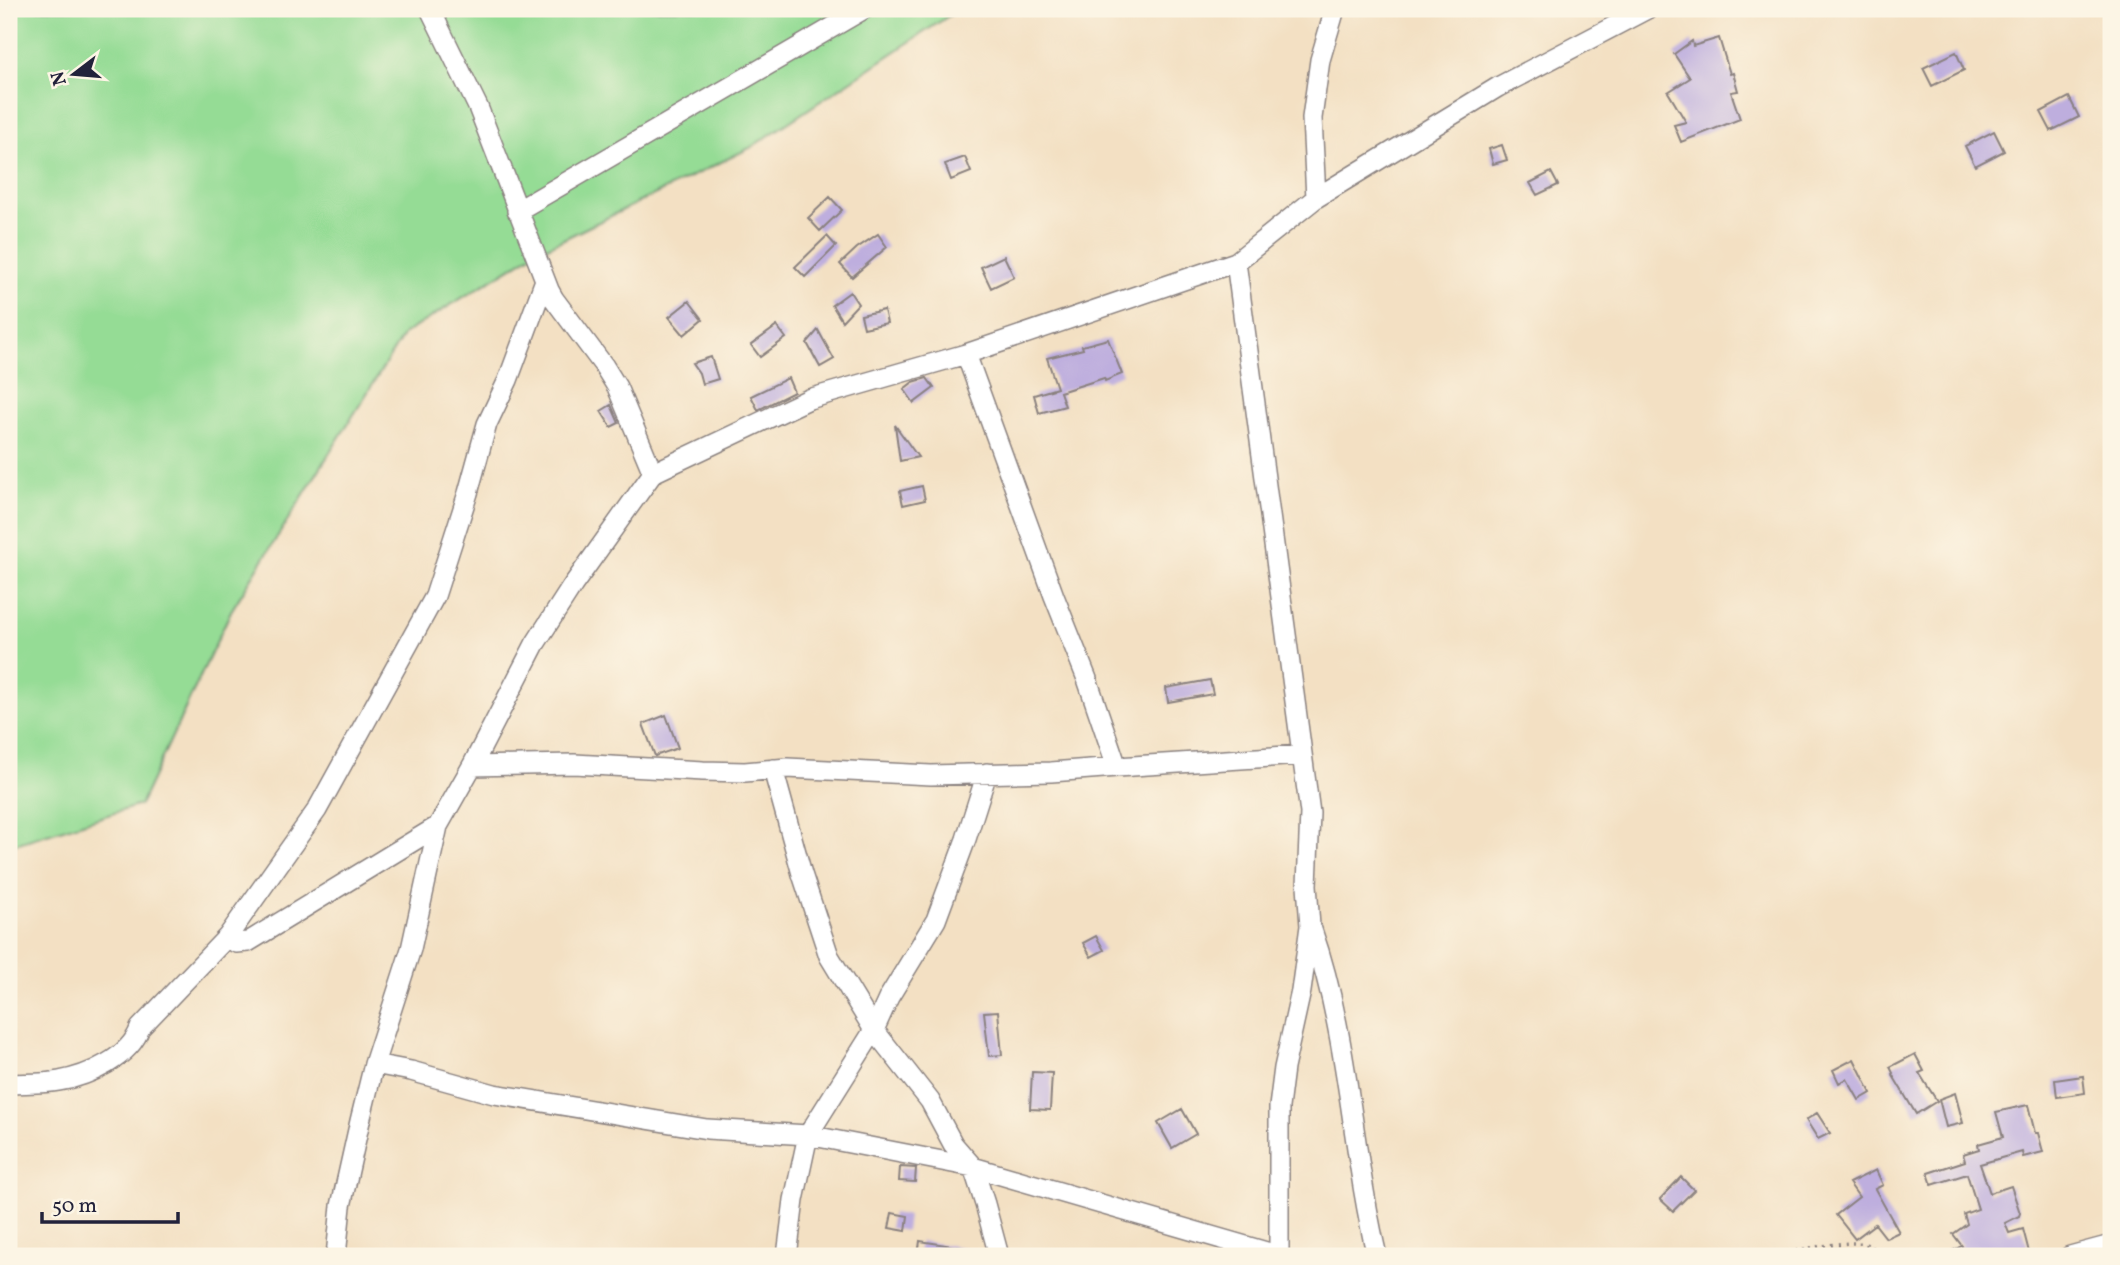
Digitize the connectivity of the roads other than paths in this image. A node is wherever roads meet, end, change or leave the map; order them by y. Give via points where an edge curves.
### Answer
1 (430, 9) edge
2 (864, 9) edge
3 (1335, 9) edge
4 (1647, 9) edge
5 (1316, 198) junction
6 (517, 211) junction
7 (1236, 262) junction
8 (545, 280) junction
9 (966, 354) junction
10 (653, 473) junction
11 (1302, 755) junction
12 (472, 766) junction
13 (1117, 768) junction
14 (773, 769) junction
15 (987, 773) junction
16 (438, 826) junction
17 (1310, 926) junction
18 (228, 936) junction
19 (874, 1030) junction
20 (374, 1064) junction
21 (9, 1084) edge
22 (808, 1135) junction
23 (973, 1167) junction
24 (2111, 1245) edge
25 (336, 1256) edge
26 (787, 1256) edge
27 (999, 1256) edge
28 (1280, 1256) edge
29 (1377, 1256) edge
30 (2070, 1256) edge

1 - 6 street via 478,107
2 - 6 street
3 - 5 street via 1320,60 1312,118
4 - 5 street via 1498,87
5 - 7 street
6 - 8 street
7 - 9 street
7 - 11 street
8 - 10 street via 617,387
8 - 18 street via 487,424 435,596 317,810
9 - 10 street via 809,399
9 - 13 street
10 - 12 street via 535,644
11 - 13 street
11 - 17 street via 1310,813
12 - 14 street
12 - 16 street
13 - 15 street
14 - 15 street
14 - 19 street via 821,937
15 - 19 street via 936,920
16 - 18 street via 248,942 236,943
16 - 20 street via 411,949
17 - 28 street via 1279,1107
17 - 29 street via 1338,1032
18 - 21 street via 140,1028 135,1041 110,1062 59,1081
19 - 22 street
19 - 23 street via 930,1101 953,1144
20 - 22 street via 494,1094 694,1126
20 - 25 street via 341,1206
22 - 23 street
22 - 26 street
23 - 27 street
23 - 28 street
24 - 30 street

